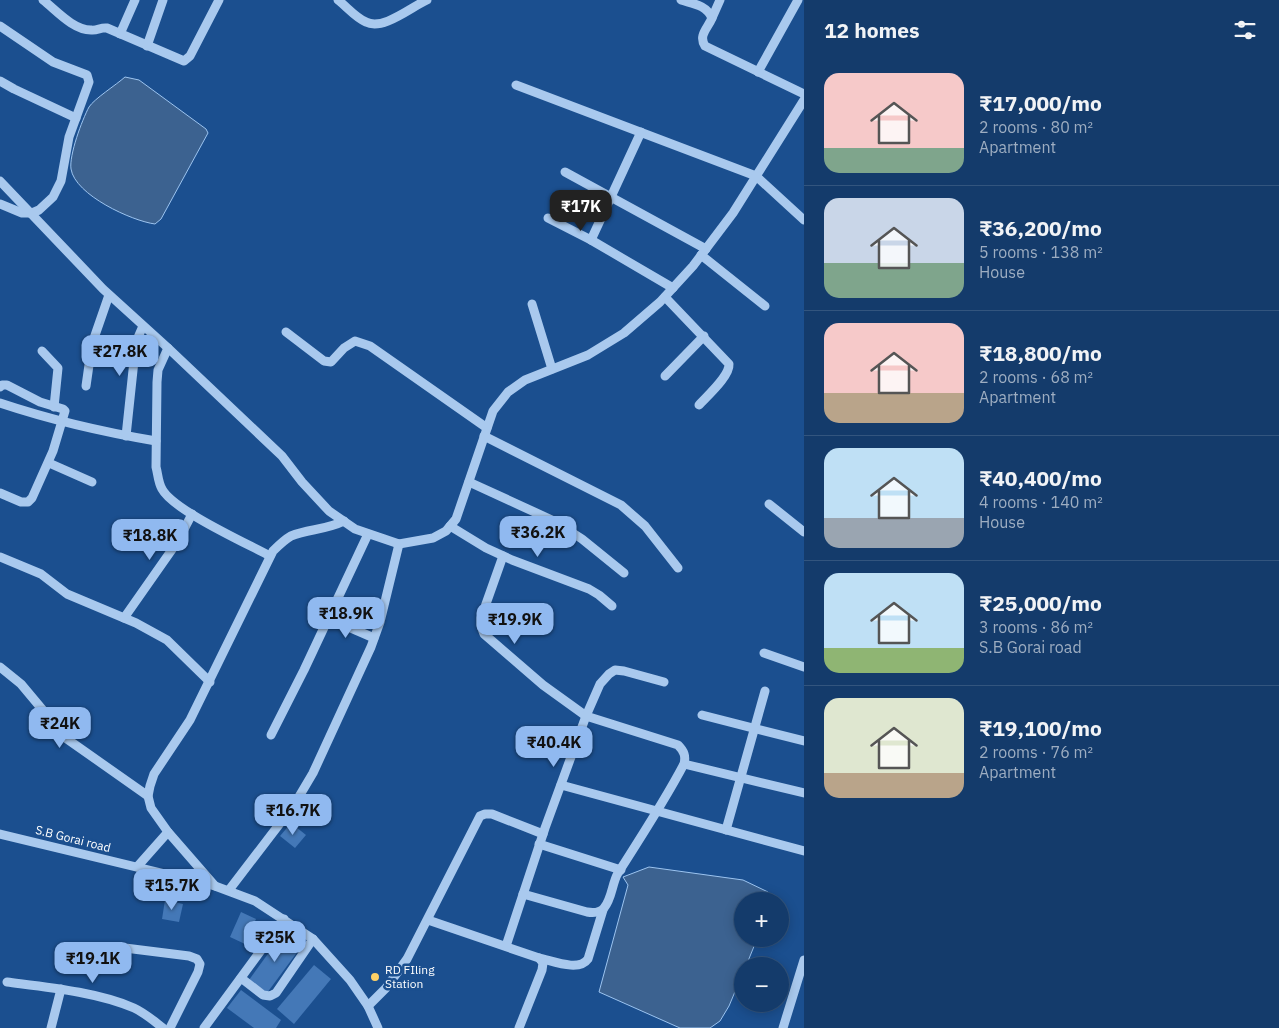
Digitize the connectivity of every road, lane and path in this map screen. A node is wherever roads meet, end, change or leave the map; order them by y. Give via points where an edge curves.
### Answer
1 (43, 0) edge
2 (135, 0) edge
3 (164, 0) edge
4 (219, 0) edge
5 (338, 0) edge
6 (408, 0) edge
7 (427, 0) edge
8 (681, 0) edge
9 (720, 0) edge
10 (798, 0) edge
11 (407, 10) junction
12 (712, 18) junction
13 (0, 26) edge
14 (120, 34) junction
15 (147, 46) junction
16 (758, 72) junction
17 (0, 81) edge
18 (516, 85) dead end
19 (804, 94) edge
20 (804, 100) edge
21 (76, 118) junction
22 (641, 132) junction
23 (565, 172) dead end
24 (756, 176) junction
25 (0, 181) edge
26 (611, 196) junction
27 (0, 204) edge
28 (32, 213) junction
29 (548, 218) dead end
30 (804, 220) edge
31 (591, 240) junction
32 (704, 252) junction
33 (672, 288) junction
34 (109, 295) junction
35 (665, 297) junction
36 (532, 304) dead end
37 (765, 306) dead end
38 (143, 326) junction
39 (286, 332) dead end
40 (704, 336) junction
41 (168, 348) junction
42 (42, 351) dead end
43 (552, 369) junction
44 (665, 376) dead end
45 (86, 386) dead end
46 (0, 387) edge
47 (0, 403) edge
48 (699, 405) dead end
49 (54, 407) junction
50 (62, 422) junction
51 (486, 432) junction
52 (126, 436) junction
53 (156, 441) junction
54 (49, 463) junction
55 (92, 482) dead end
56 (470, 482) junction
57 (0, 493) edge
58 (769, 504) dead end
59 (192, 514) junction
60 (344, 522) junction
61 (450, 526) junction
62 (804, 532) edge
63 (368, 534) junction
64 (399, 544) junction
65 (270, 556) junction
66 (502, 556) junction
67 (0, 557) edge
68 (678, 568) dead end
69 (624, 573) dead end
70 (612, 606) dead end
71 (124, 618) junction
72 (328, 618) junction
73 (374, 638) junction
74 (764, 653) dead end
75 (804, 666) edge
76 (0, 667) edge
77 (210, 682) junction
78 (664, 682) dead end
79 (765, 691) dead end
80 (702, 715) dead end
81 (586, 716) junction
82 (755, 729) junction
83 (271, 735) dead end
84 (804, 741) edge
85 (684, 764) junction
86 (741, 778) junction
87 (560, 785) junction
88 (804, 793) edge
89 (148, 796) junction
90 (658, 812) junction
91 (726, 830) junction
92 (168, 832) junction
93 (0, 834) edge
94 (543, 834) junction
95 (539, 844) junction
96 (804, 850) edge
97 (137, 867) junction
98 (621, 870) junction
99 (215, 886) junction
100 (229, 890) junction
101 (523, 894) junction
102 (603, 910) junction
103 (284, 919) junction
104 (428, 920) junction
105 (313, 939) junction
106 (506, 946) junction
107 (125, 948) dead end
108 (540, 958) junction
109 (804, 960) edge
110 (802, 976) edge
111 (241, 978) junction
112 (6, 982) dead end
113 (61, 988) junction
114 (368, 1006) junction
115 (51, 1028) edge
116 (163, 1028) edge
117 (170, 1028) edge
118 (204, 1028) edge
119 (378, 1028) edge
120 (519, 1028) edge
121 (783, 1028) edge

1 - 14 street via 80,27 92,30 103,27
2 - 14 street
3 - 15 street
4 - 15 street via 188,60 180,60
5 - 11 street via 371,24 384,23
6 - 11 street
7 - 11 street
8 - 12 street via 702,6
9 - 12 street
10 - 16 street
12 - 16 street via 702,35 705,46
13 - 21 street via 53,62 87,76 89,82
14 - 15 street
16 - 19 street
17 - 21 street
18 - 22 street
20 - 24 street
21 - 28 street via 58,189 46,204
22 - 24 street
22 - 26 street
23 - 26 street
24 - 30 street
24 - 32 street
25 - 28 street
26 - 31 street
26 - 32 street
27 - 28 street
28 - 34 street
29 - 31 street
31 - 33 street
32 - 33 street
32 - 37 street
33 - 35 street
34 - 38 street
34 - 45 street via 92,344
35 - 40 street
35 - 43 street via 624,333 588,355
36 - 43 street
38 - 41 street
38 - 52 street via 136,342
39 - 51 street via 328,362 355,342 370,346
40 - 44 street
40 - 48 street via 726,359 730,368
41 - 53 street via 158,370
41 - 60 street via 282,456 329,511
42 - 49 street via 58,368
43 - 51 street via 508,392 493,411
46 - 49 street via 8,385
47 - 50 street
49 - 50 street via 65,410
50 - 52 street
50 - 54 street
51 - 56 street
51 - 68 street via 621,505 645,526
52 - 53 street
53 - 59 street via 156,467 163,490
54 - 55 street
54 - 57 street via 28,502
56 - 61 street via 456,519
56 - 69 street via 554,521
58 - 62 street
59 - 65 street
59 - 71 street via 178,541
60 - 63 street
60 - 65 street via 332,528 290,537
61 - 64 street via 433,538
61 - 66 street
63 - 64 street
63 - 72 street
64 - 73 street
65 - 77 street
66 - 70 street via 589,589
66 - 81 street via 481,618 484,634 543,685
67 - 71 street via 41,574 67,594
71 - 77 street via 167,640
72 - 73 street
72 - 83 street
73 - 100 street via 314,773 294,805
74 - 75 street
76 - 89 street via 21,684 67,739
77 - 89 street via 190,720 154,774
78 - 81 street via 615,670 600,684
79 - 82 street
80 - 82 street
81 - 85 street via 678,746 683,750
81 - 87 street
82 - 84 street
82 - 86 street
85 - 86 street
85 - 90 street
86 - 88 street
86 - 91 street
87 - 90 street
87 - 94 street
89 - 92 street via 151,808
90 - 91 street
90 - 98 street
91 - 96 street
92 - 97 street
92 - 99 street
93 - 97 street, S.B Gorai road
94 - 95 street
94 - 104 street via 492,814 480,816
95 - 98 street
95 - 101 street
97 - 99 street, S.B Gorai road
98 - 102 street
99 - 100 street, S.B Gorai road
100 - 103 street, S.B Gorai road
101 - 102 street via 587,912
101 - 106 street
102 - 108 street via 585,964 578,966
103 - 105 street, S.B Gorai road
103 - 111 street
104 - 106 street
104 - 114 street via 397,975
105 - 111 street via 276,993 263,995
105 - 114 street, S.B Gorai road via 350,980
106 - 108 street
107 - 117 street via 189,956 200,964
108 - 120 street via 542,970
109 - 110 street
110 - 121 street
111 - 118 street
112 - 113 street
113 - 115 street
113 - 116 street via 134,1008
114 - 119 street, S.B Gorai road

